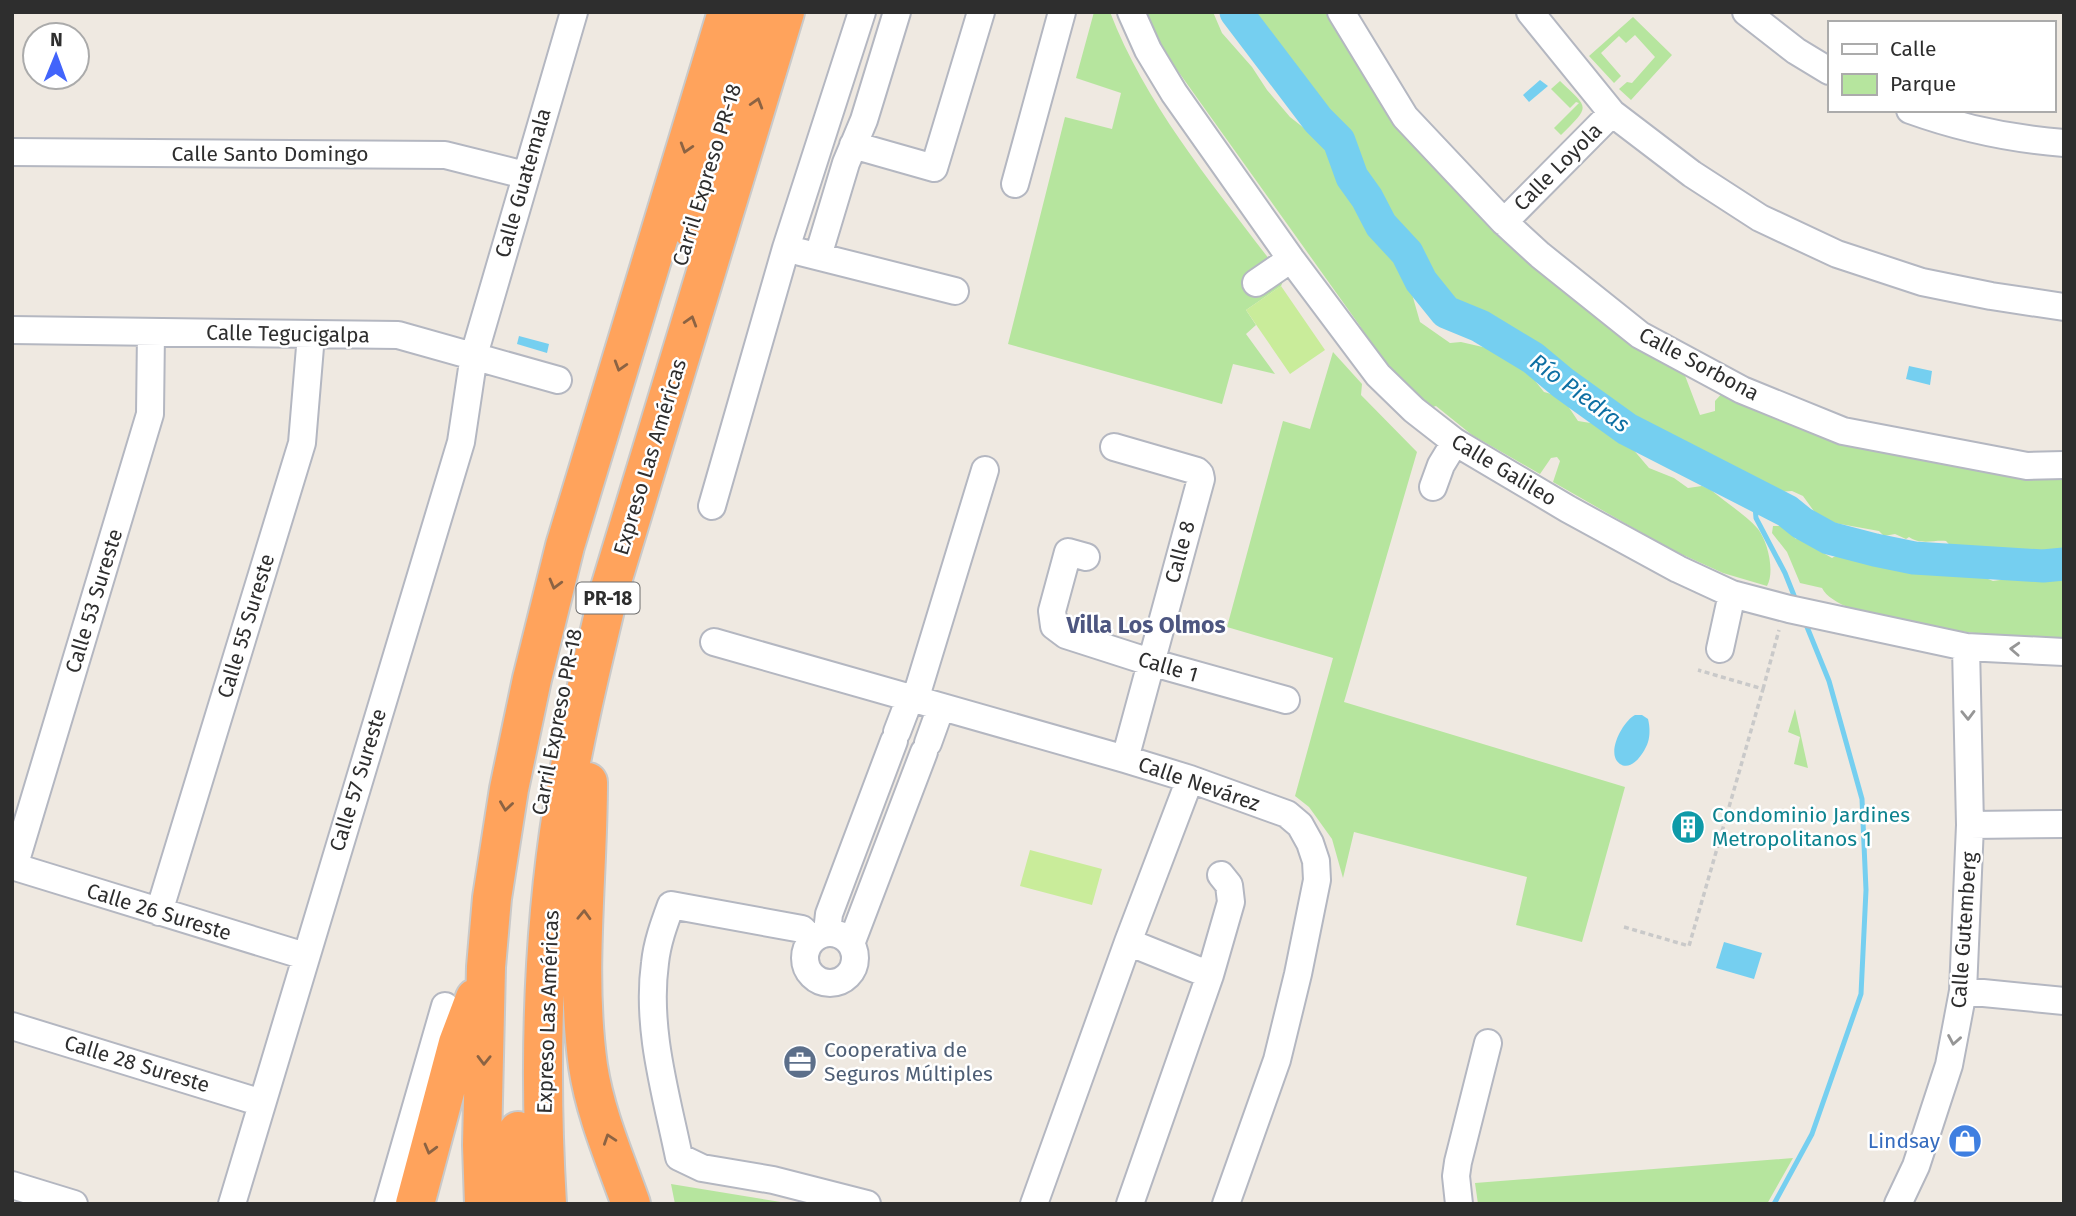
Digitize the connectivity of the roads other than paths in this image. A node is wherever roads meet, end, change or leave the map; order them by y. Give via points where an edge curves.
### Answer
1 (574, 12) edge
2 (727, 12) edge
3 (756, 12) edge
4 (785, 12) edge
5 (862, 12) edge
6 (897, 12) edge
7 (981, 12) edge
8 (1062, 12) edge
9 (1131, 12) edge
10 (1341, 12) edge
11 (1530, 12) edge
12 (1746, 12) edge
13 (1828, 70) edge
14 (1916, 112) edge
15 (1612, 113) junction
16 (2064, 143) edge
17 (853, 145) junction
18 (12, 152) edge
19 (525, 175) junction
20 (1015, 184) dead end
21 (1504, 222) junction
22 (786, 248) junction
23 (818, 256) junction
24 (1291, 259) junction
25 (1256, 283) dead end
26 (955, 291) dead end
27 (2064, 307) edge
28 (12, 330) edge
29 (151, 332) junction
30 (311, 335) junction
31 (474, 355) junction
32 (558, 380) dead end
33 (1455, 442) junction
34 (1114, 447) dead end
35 (2064, 466) edge
36 (985, 470) dead end
37 (1433, 487) dead end
38 (712, 506) dead end
39 (1077, 555) dead end
40 (1732, 594) junction
41 (714, 642) dead end
42 (1966, 647) junction
43 (1720, 649) dead end
44 (2064, 652) edge
45 (1150, 662) junction
46 (587, 682) junction
47 (912, 699) junction
48 (1286, 700) dead end
49 (941, 707) junction
50 (1125, 759) junction
51 (1190, 779) junction
52 (2064, 824) edge
53 (1970, 825) junction
54 (13, 867) edge
55 (1220, 875) dead end
56 (159, 912) junction
57 (819, 936) junction
58 (1128, 942) junction
59 (852, 944) junction
60 (305, 956) junction
61 (486, 967) junction
62 (1210, 975) junction
63 (1963, 991) junction
64 (2064, 1001) edge
65 (445, 1006) dead end
66 (12, 1026) edge
67 (1488, 1043) dead end
68 (262, 1103) junction
69 (12, 1185) edge
70 (74, 1204) edge
71 (232, 1204) edge
72 (388, 1204) edge
73 (415, 1204) edge
74 (484, 1204) edge
75 (519, 1204) edge
76 (547, 1204) edge
77 (631, 1204) edge
78 (867, 1204) edge
79 (1034, 1204) edge
80 (1130, 1204) edge
81 (1226, 1204) edge
82 (1459, 1204) edge
83 (1898, 1204) edge

1 - 19 street, Calle Guatemala
2 -> 61 highway, PR-18 via 551,599 509,789
3 - 75 highway, Carril Expreso PR-18 via 594,550 571,644 541,798 519,973
46 -> 4 highway, Expreso Las Américas / PR-18 via 610,588
5 - 22 street
6 - 17 street
7 - 17 street via 934,167
8 - 20 street
9 - 24 street, Calle Galileo via 1174,93
10 - 21 street, Calle Sorbona via 1405,117
11 - 15 street
12 - 13 street
14 - 16 street via 1971,129
15 - 21 street, Calle Loyola
15 - 27 street via 1760,218 1838,254 1922,282
17 - 23 street
18 - 19 street, Calle Santo Domingo via 445,155
19 - 31 street, Calle Guatemala
21 - 35 street, Calle Sorbona via 1640,335 1742,390 1843,431 2027,466
22 - 23 street
22 - 38 street
23 - 26 street
24 - 25 street
24 - 33 street, Calle Galileo via 1378,375
28 - 29 street, Calle Tegucigalpa
29 - 30 street, Calle Tegucigalpa
29 - 54 street, Calle 53 Sureste via 150,414
30 - 31 street, Calle Tegucigalpa via 398,335
30 - 56 street, Calle 55 Sureste via 302,443
31 - 32 street, Calle Tegucigalpa
31 - 60 street, Calle 57 Sureste via 461,442
33 - 37 street
33 - 40 street, Calle Galileo via 1568,509
34 - 45 street, Calle 8 via 1200,474
36 - 47 street
39 - 45 street, Calle 1 via 1052,611 1054,626 1066,635
40 - 42 street, Calle Galileo via 1785,615 1819,616
40 - 43 street
41 - 47 street, Calle Nevárez
44 -> 42 street, Calle Galileo
42 -> 53 street, Calle Gutemberg
45 - 48 street, Calle 1
45 - 50 street, Calle 8
46 - 76 highway, Expreso Las Américas / PR-18 via 563,807 547,943 541,1069
77 -> 46 highway via 596,1100 584,1027
47 - 49 street, Calle Nevárez
47 - 57 street
49 - 50 street, Calle Nevárez
49 - 59 street
50 - 51 street, Calle Nevárez
51 - 58 street
51 - 81 street, Calle Nevárez via 1287,814 1300,825 1316,861 1317,880 1277,1060
52 - 53 street
53 - 63 street, Calle Gutemberg
54 - 56 street, Calle 26 Sureste
55 - 62 street via 1229,886 1231,902
56 - 60 street, Calle 26 Sureste
57 - 59 street via 836,933
57 - 59 street via 807,946 805,964 822,982 840,981 853,970
57 - 78 street via 671,905 654,965 653,1026 679,1157 702,1168
58 - 62 street
58 - 79 street
60 - 68 street, Calle 57 Sureste
61 -> 73 highway via 458,1043
61 -> 74 highway, PR-18
62 - 80 street
63 - 64 street
63 -> 83 street, Calle Gutemberg via 1949,1065 1916,1166
65 - 72 street
66 - 68 street, Calle 28 Sureste
67 - 82 street via 1458,1162
68 - 71 street, Calle 57 Sureste
69 - 70 street

